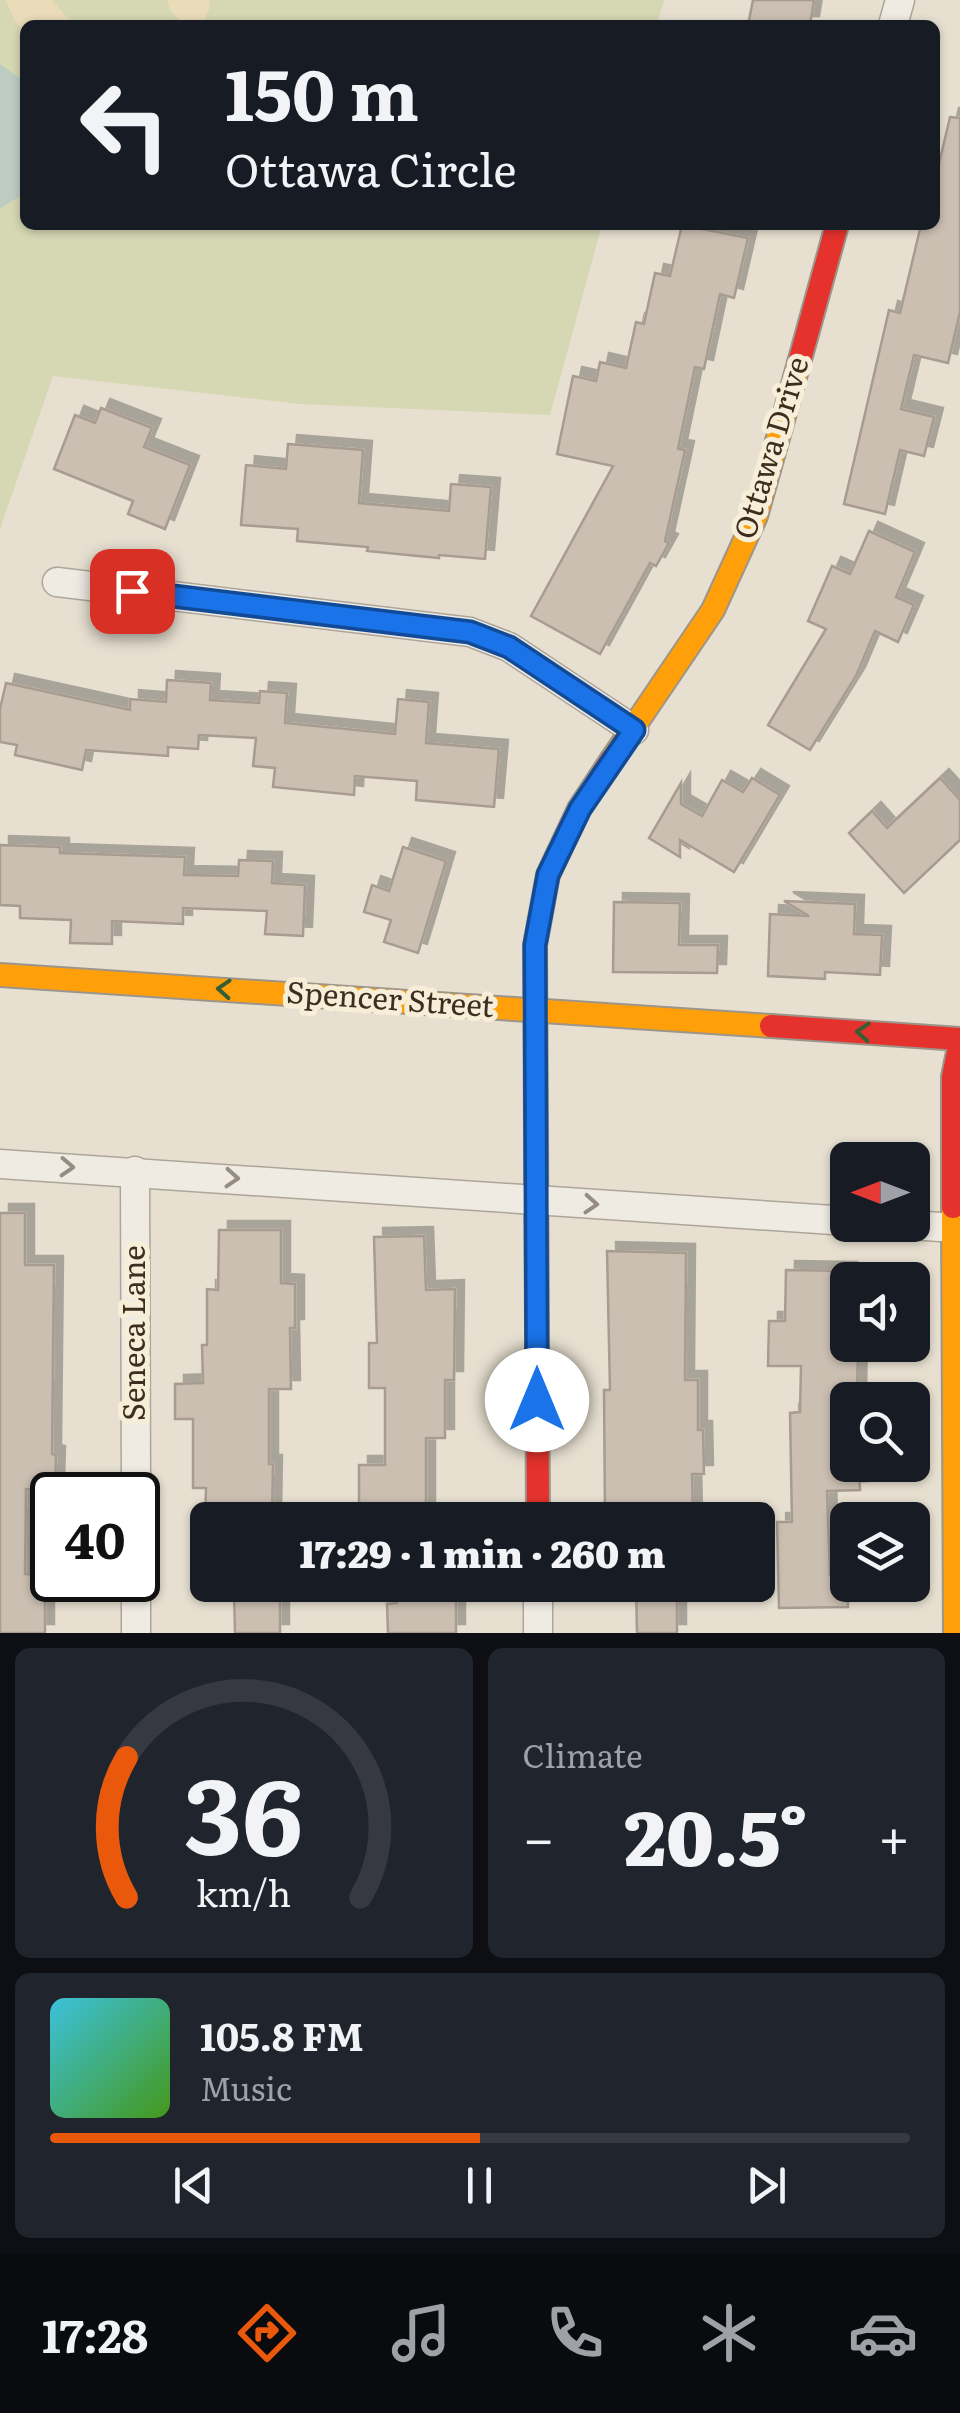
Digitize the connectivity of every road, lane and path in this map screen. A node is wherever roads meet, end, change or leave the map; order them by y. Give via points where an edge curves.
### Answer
1 (837, 230) edge
2 (57, 582) dead end
3 (634, 730) junction
4 (0, 975) edge
5 (535, 1010) junction
6 (960, 1040) edge
7 (0, 1164) edge
8 (134, 1171) junction
9 (536, 1201) junction
10 (830, 1220) edge
11 (930, 1226) edge
12 (954, 1228) junction
13 (136, 1472) edge
14 (538, 1502) edge
15 (136, 1602) edge
16 (538, 1602) edge
17 (136, 1633) edge
18 (538, 1633) edge
19 (955, 1633) edge

1 - 3 street, Ottawa Drive via 756,516 714,610
2 - 3 street via 470,632 509,647
3 - 5 street, Ottawa Drive via 580,809 548,875 535,945
5 -> 4 street, Spencer Street
6 -> 5 street, Spencer Street
5 - 9 street, Ottawa Drive
6 - 12 street
7 -> 8 street
8 -> 9 street
8 - 13 street, Seneca Lane
9 -> 10 street
9 - 14 street, Ottawa Drive
11 - 12 street
12 - 19 street
15 - 17 street
16 - 18 street

